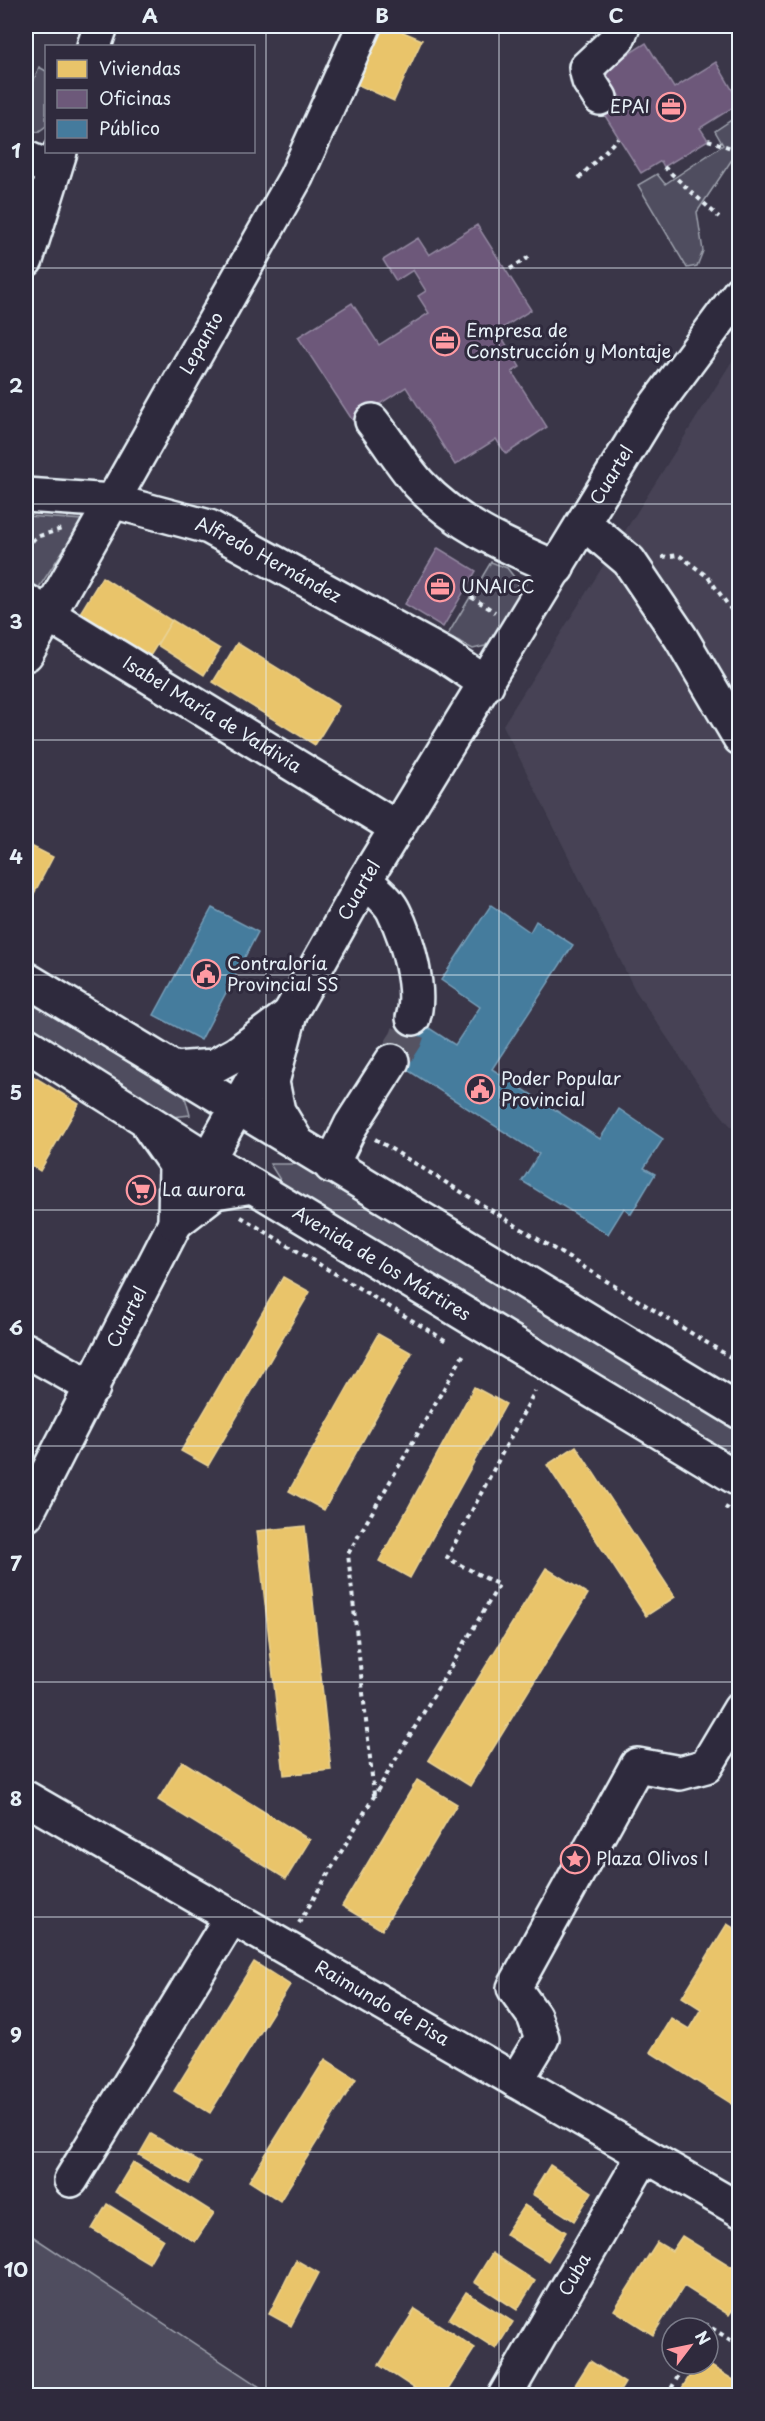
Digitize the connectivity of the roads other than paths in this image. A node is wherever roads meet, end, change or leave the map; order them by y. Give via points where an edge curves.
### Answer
1 (101, 26) edge
2 (364, 26) edge
3 (623, 26) edge
4 (94, 45) edge
5 (600, 98) dead end
6 (46, 160) edge
7 (26, 260) edge
8 (740, 292) edge
9 (372, 421) dead end
10 (26, 495) edge
11 (112, 501) junction
12 (584, 523) junction
13 (557, 568) junction
14 (36, 608) edge
15 (26, 654) edge
16 (487, 684) junction
17 (740, 738) edge
18 (397, 828) junction
19 (365, 880) junction
20 (26, 979) edge
21 (290, 1014) junction
22 (412, 1018) tunnel mouth
23 (26, 1044) edge
24 (392, 1061) tunnel mouth
25 (175, 1069) junction
26 (238, 1107) junction
27 (143, 1116) junction
28 (301, 1148) junction
29 (208, 1159) junction
30 (331, 1166) junction
31 (253, 1186) junction
32 (175, 1223) junction
33 (26, 1350) edge
34 (93, 1388) junction
35 (740, 1412) edge
36 (740, 1480) edge
37 (26, 1515) edge
38 (740, 1709) edge
39 (26, 1798) edge
40 (231, 1917) junction
41 (516, 2081) junction
42 (644, 2155) junction
43 (71, 2180) dead end
44 (740, 2210) edge
45 (505, 2396) edge

1 - 4 street
2 - 11 street, Lepanto via 296,177
3 - 5 street via 618,38 586,68
6 - 7 street
8 - 12 street, Cuartel via 650,413
9 - 13 street via 419,484 446,508 488,538
10 - 11 street, Alfredo Hernández
11 - 14 street, Lepanto
11 - 16 street, Alfredo Hernández via 209,527 444,655
12 - 13 street, Cuartel
12 - 17 street via 629,561 681,638
13 - 16 street, Cuartel
14 - 15 street, Lepanto
14 - 18 street, Isabel María de Valdivia
16 - 18 street, Cuartel
18 - 19 street, Cuartel
19 - 21 street, Cuartel
19 - 22 street via 393,910 410,960 417,1003
20 - 25 street
21 - 25 street via 214,1066
21 - 26 street, Cuartel
21 - 28 street via 273,1082 278,1111
23 - 27 street, Avenida de los Mártires
24 - 30 street via 351,1125
25 - 26 street
26 - 28 street
26 - 29 street, Cuartel
27 - 29 street, Avenida de los Mártires
27 - 32 street via 176,1165
28 - 30 street
29 - 31 street, Avenida de los Mártires
29 - 32 street, Cuartel
30 - 35 street
31 - 32 street via 215,1192
31 - 36 street, Avenida de los Mártires
32 - 34 street, Cuartel
33 - 34 street
34 - 37 street, Cuartel
38 - 41 street via 706,1767 680,1773 636,1765 514,1988 534,2016 542,2038
39 - 40 street, Raimundo de Pisa
40 - 41 street, Raimundo de Pisa
40 - 43 street
41 - 42 street, Raimundo de Pisa
42 - 44 street, Raimundo de Pisa
42 - 45 street, Cuba

